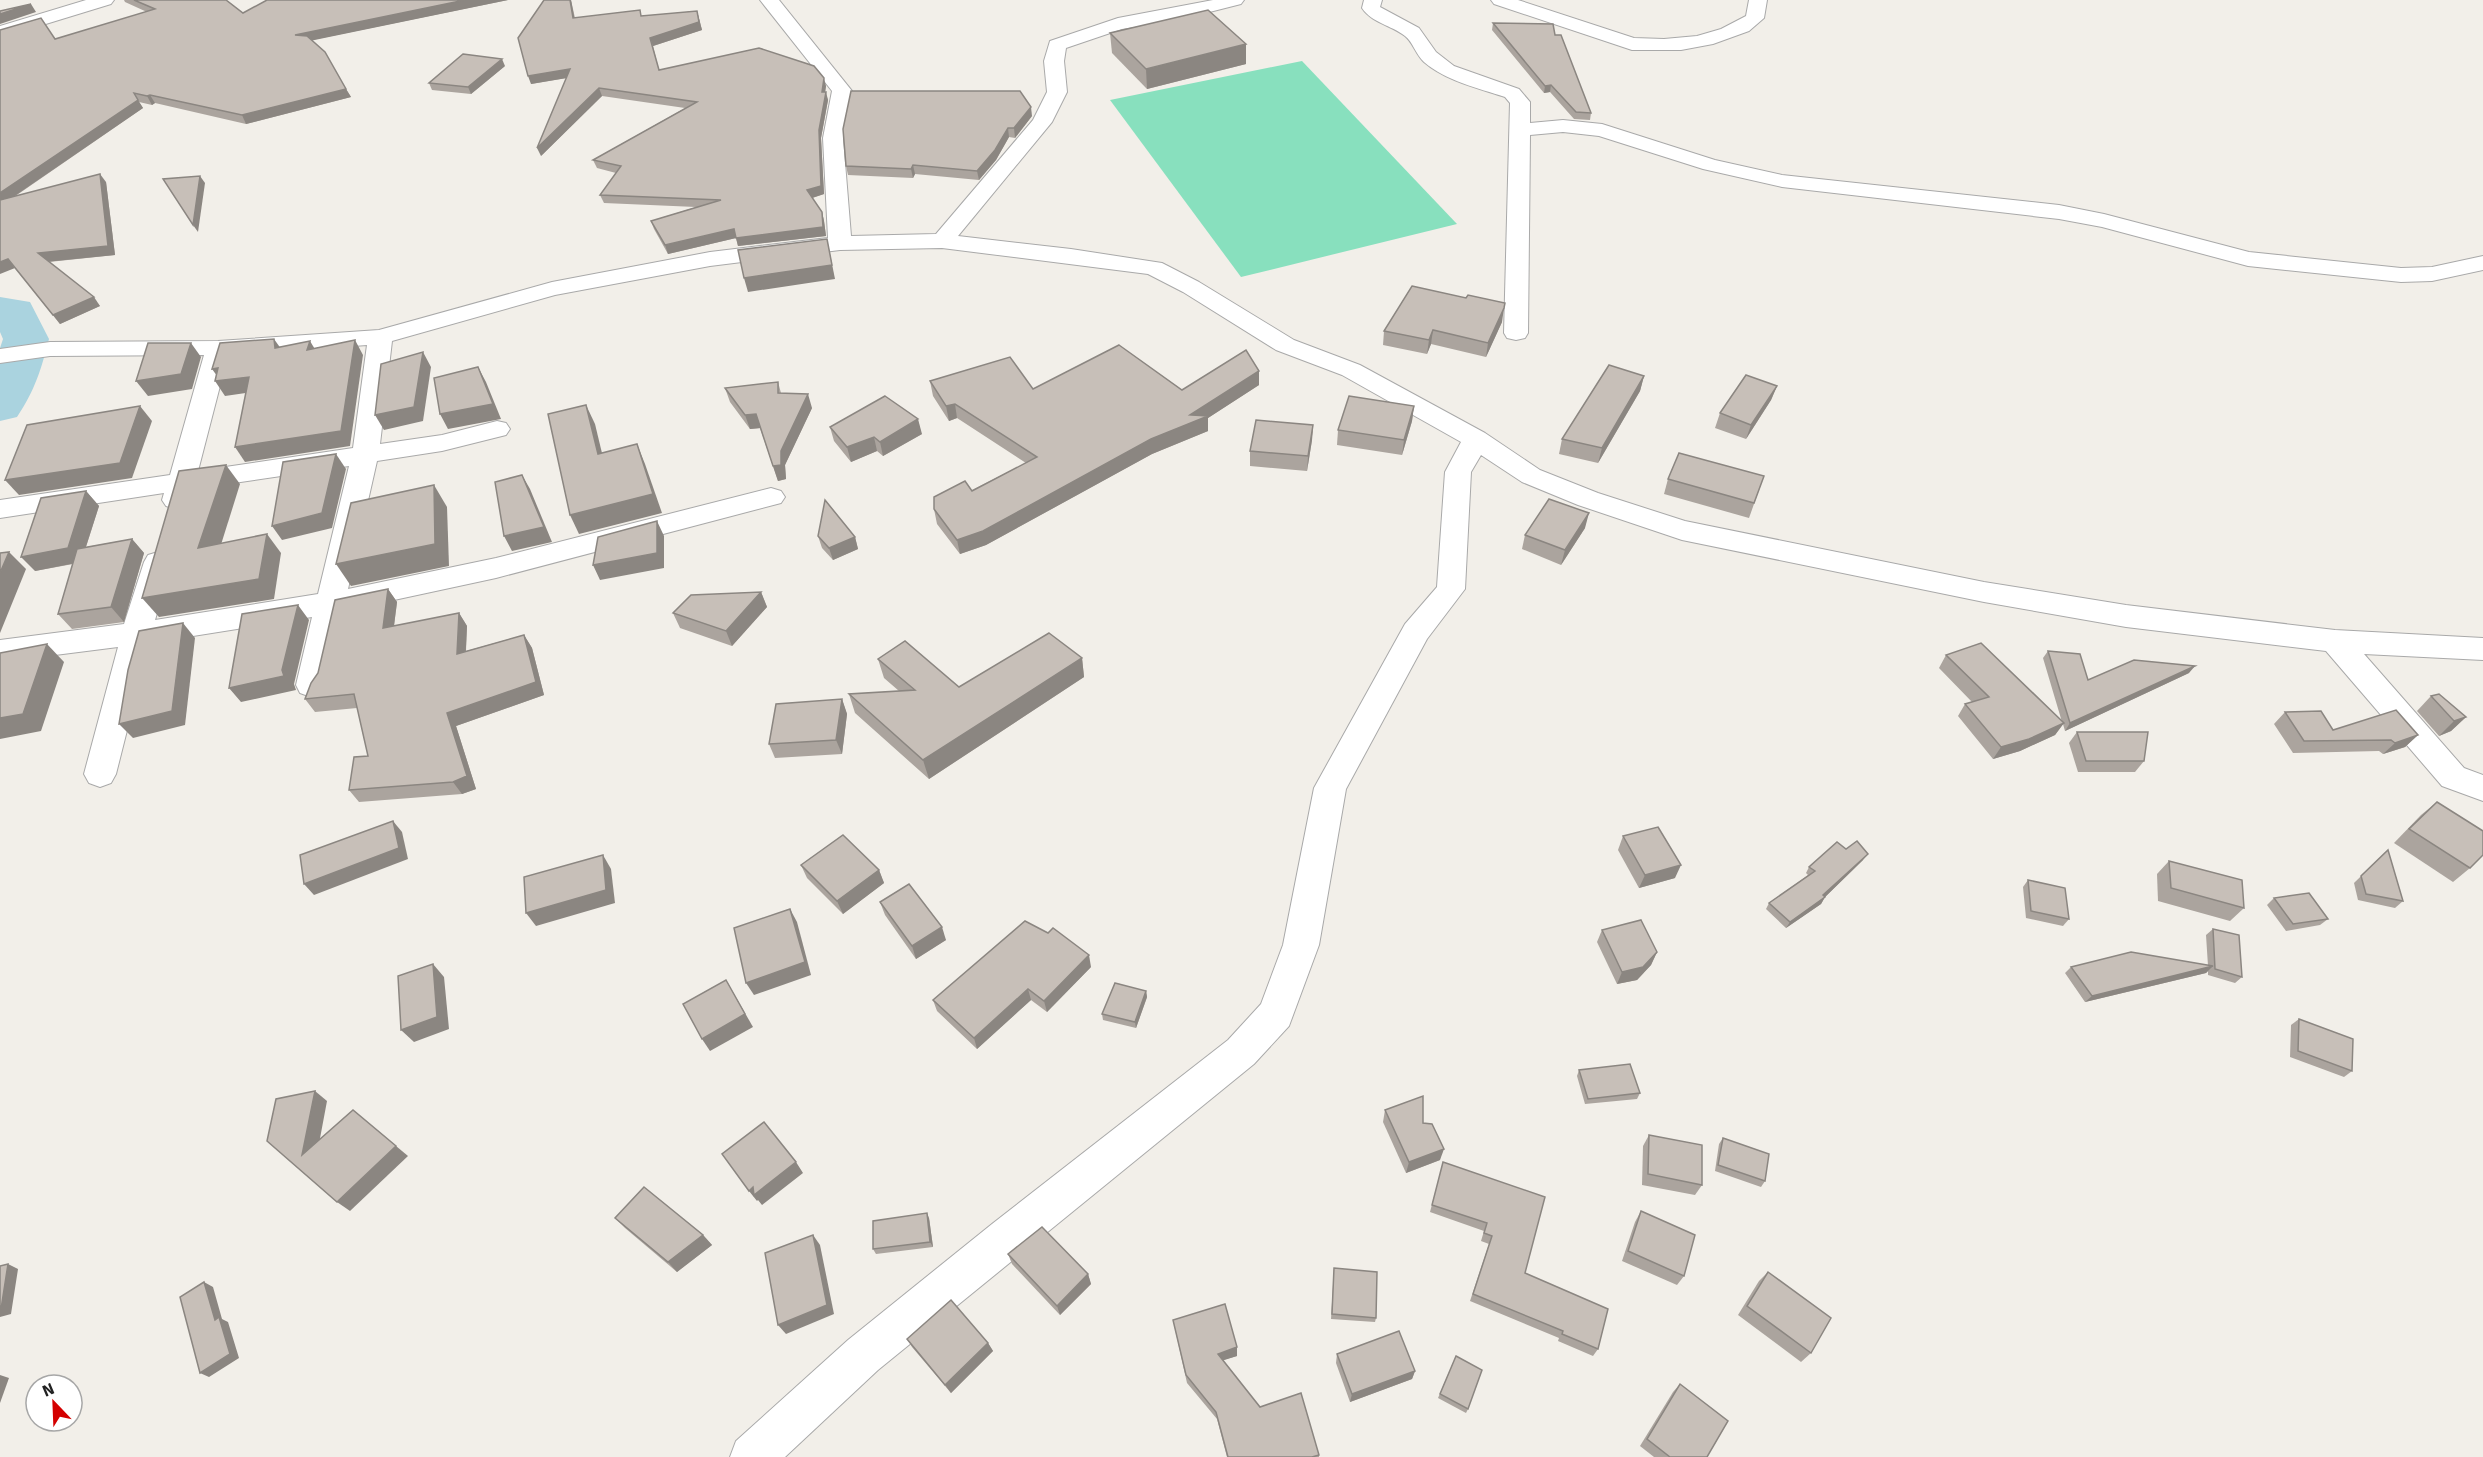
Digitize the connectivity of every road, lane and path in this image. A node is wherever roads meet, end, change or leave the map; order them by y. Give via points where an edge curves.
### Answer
1 (105, 0) edge
2 (769, 0) edge
3 (1151, 0) edge
4 (1235, 0) edge
5 (1373, 0) edge
6 (1500, 0) edge
7 (1758, 0) edge
8 (1178, 14) junction
9 (0, 32) edge
10 (1521, 130) junction
11 (942, 241) junction
12 (840, 243) junction
13 (2483, 263) edge
14 (1516, 333) dead end
15 (380, 337) junction
16 (218, 348) junction
17 (0, 356) edge
18 (497, 429) dead end
19 (1476, 439) junction
20 (365, 455) junction
21 (181, 483) junction
22 (771, 497) dead end
23 (0, 509) edge
24 (330, 603) junction
25 (136, 634) junction
26 (2335, 641) junction
27 (2483, 649) edge
28 (0, 651) edge
29 (311, 685) edge
30 (100, 774) dead end
31 (2483, 788) edge
32 (752, 1457) edge

1 - 9 street
2 - 12 street via 842,91 833,138
3 - 8 street
4 - 8 street
5 - 10 street via 1371,8 1378,15 1412,32 1429,56 1447,70 1518,97
6 - 7 street via 1632,44 1647,45 1673,45 1729,34 1755,18
8 - 11 street via 1118,24 1056,45 1057,92 1042,122
10 - 13 street via 1563,126 1602,130 1710,165 1782,181 2059,212 2247,259 2401,275 2432,274
10 - 14 street
11 - 12 street
11 - 19 street via 1154,268 1191,286 1285,345 1351,370
12 - 15 street via 710,259 552,289
15 - 16 street
15 - 20 street
16 - 17 street via 50,349
16 - 21 street
18 - 20 street via 442,443
19 - 26 street via 1531,476 1682,530 1984,592 2126,616
19 - 32 street via 1458,472 1451,589 1416,632 1330,788 1301,945 1276,1014 1241,1052 863,1355
20 - 21 street
20 - 24 street
21 - 23 street
21 - 25 street
22 - 24 street via 511,564
24 - 25 street
24 - 29 street
25 - 28 street
25 - 30 street
26 - 27 street
26 - 31 street via 2453,777

